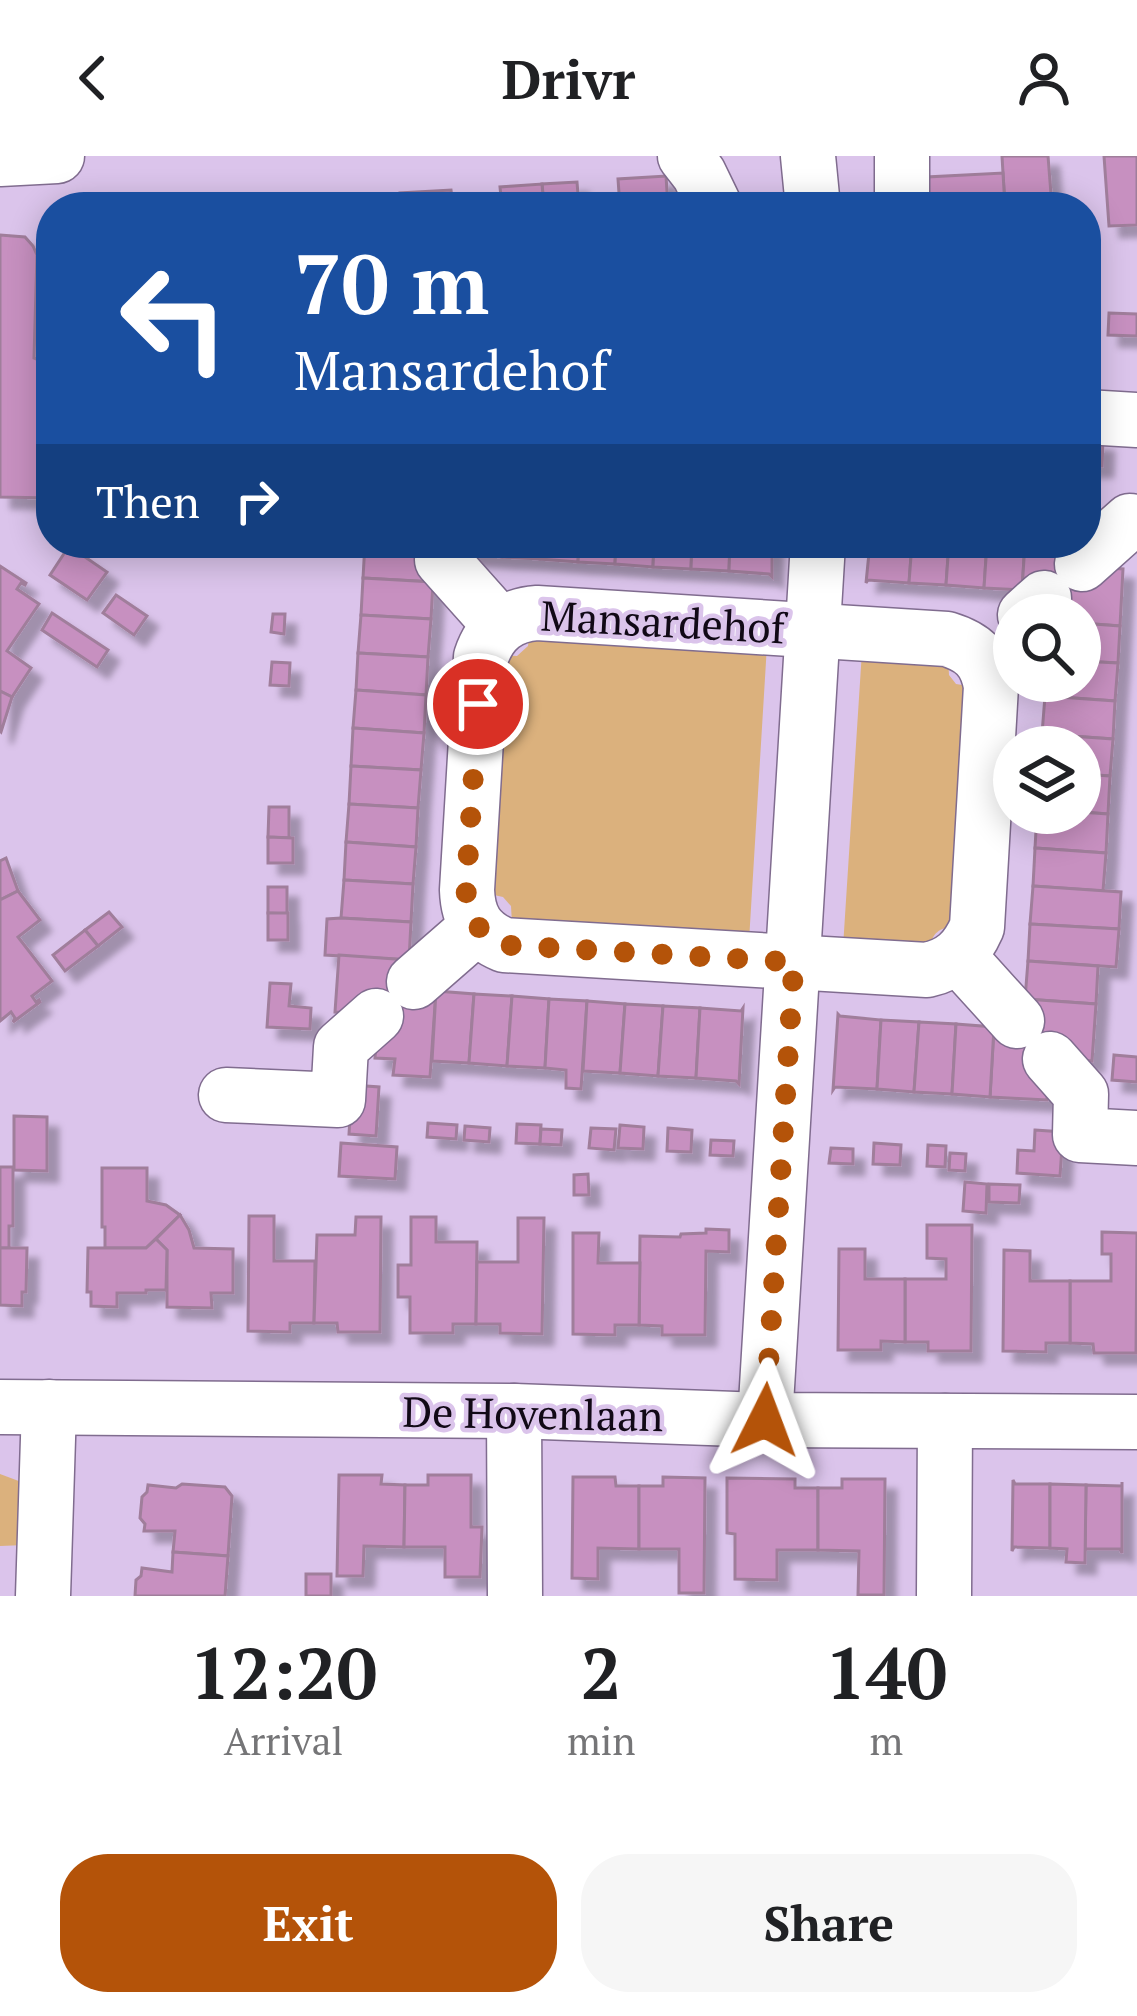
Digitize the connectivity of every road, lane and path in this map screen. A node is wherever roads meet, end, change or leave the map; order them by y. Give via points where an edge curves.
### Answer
1 (57, 156) edge
2 (686, 156) edge
3 (808, 156) edge
4 (902, 156) edge
5 (0, 159) edge
6 (707, 192) edge
7 (812, 192) edge
8 (902, 192) edge
9 (1101, 418) edge
10 (1137, 420) edge
11 (1137, 522) edge
12 (1101, 547) edge
13 (817, 558) edge
14 (1089, 558) edge
15 (442, 560) dead end
16 (1049, 594) edge
17 (500, 626) junction
18 (813, 629) junction
19 (993, 630) edge
20 (993, 664) edge
21 (477, 927) junction
22 (959, 956) junction
23 (794, 962) junction
24 (226, 1095) dead end
25 (1137, 1138) edge
26 (24, 1407) edge
27 (514, 1411) junction
28 (765, 1420) junction
29 (945, 1421) junction
30 (1137, 1422) edge
31 (43, 1596) edge
32 (515, 1596) edge
33 (944, 1596) edge

1 - 5 street
2 - 6 street
3 - 7 street
4 - 8 street
9 - 10 street
11 - 12 street
13 - 18 street, Mansardehof
14 - 16 street
15 - 17 street
17 - 18 street, Mansardehof via 537,613
17 - 21 street, Mansardehof via 481,657 466,890
18 - 19 street, Mansardehof via 965,644
18 - 23 street, Mansardehof
20 - 22 street via 977,927
21 - 23 street via 504,945
21 - 24 street via 341,1047 338,1100
22 - 23 street via 927,970
22 - 25 street via 1082,1094 1080,1136
23 - 28 street, Mansardehof
26 - 27 street, De Hovenlaan
26 - 31 street
27 - 28 street, De Hovenlaan
27 - 32 street
28 - 29 street, De Hovenlaan
29 - 30 street, De Hovenlaan
29 - 33 street

